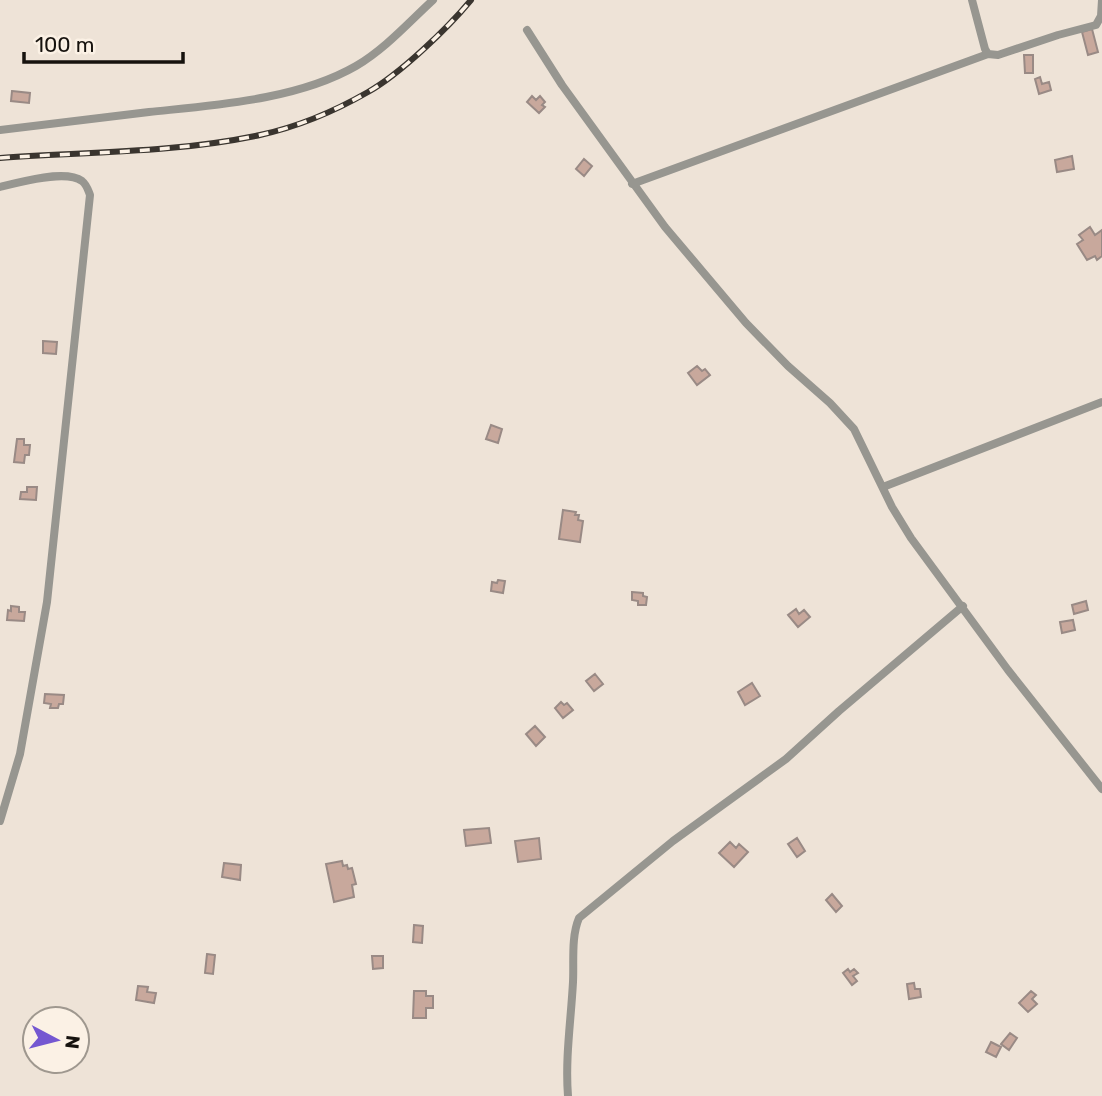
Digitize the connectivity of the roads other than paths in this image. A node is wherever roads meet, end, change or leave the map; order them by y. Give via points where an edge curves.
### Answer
1 (433, 0) edge
2 (972, 0) edge
3 (1102, 0) edge
4 (527, 30) dead end
5 (988, 54) junction
6 (0, 130) edge
7 (632, 184) junction
8 (0, 187) edge
9 (1102, 402) edge
10 (883, 488) junction
11 (963, 606) junction
12 (1102, 789) edge
13 (0, 821) edge
14 (568, 1096) edge

1 - 6 street via 369,58 310,85 242,101
2 - 5 street
3 - 5 street via 1096,25 998,55
4 - 7 street
5 - 7 street
7 - 10 street via 746,323 854,429
8 - 13 street via 67,177 82,181 90,195 47,602 20,754
9 - 10 street
10 - 11 street via 911,538
11 - 12 street
11 - 14 street via 786,759 673,841 579,918 566,1052

